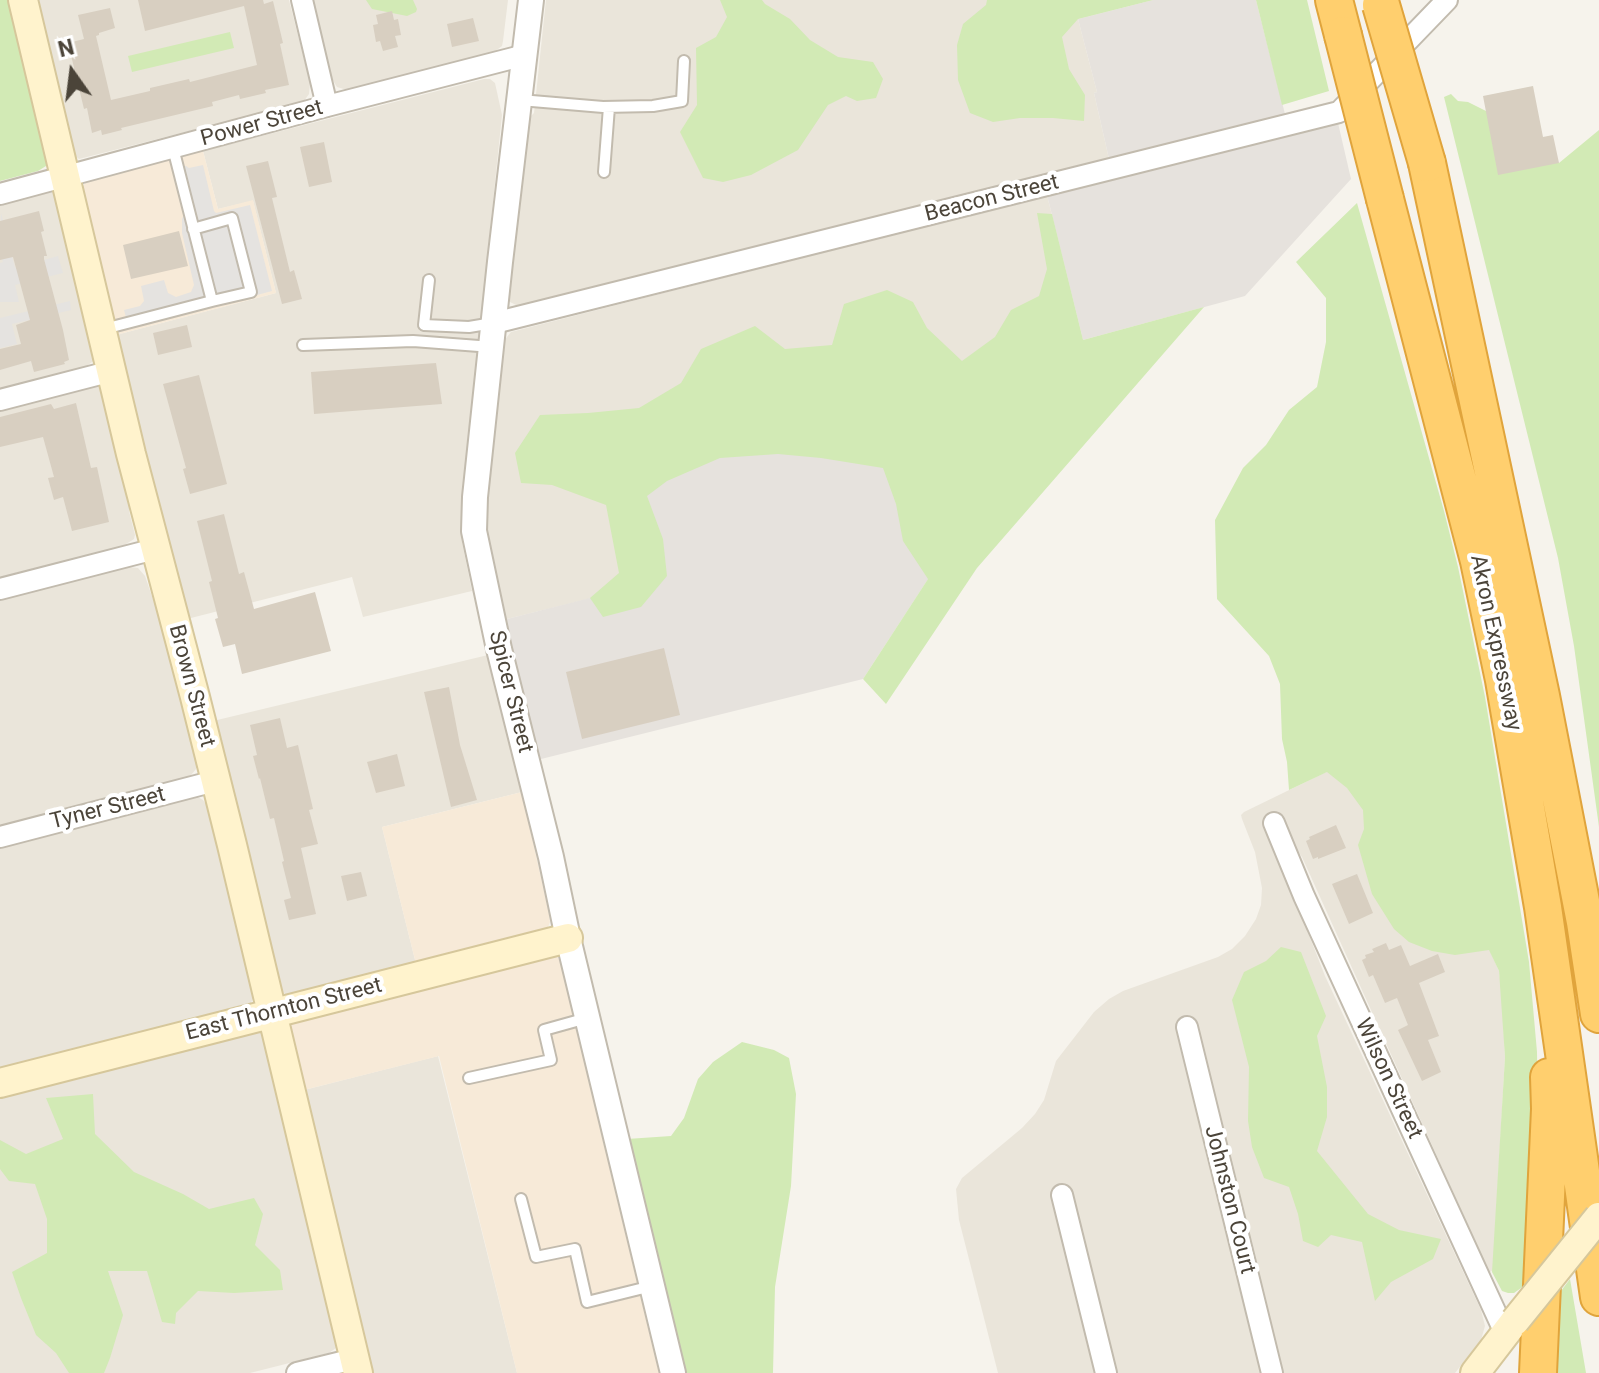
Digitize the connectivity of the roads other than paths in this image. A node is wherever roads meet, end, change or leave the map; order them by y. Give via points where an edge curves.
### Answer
1 (23, 0) edge
2 (302, 0) edge
3 (531, 0) edge
4 (1334, 0) edge
5 (1447, 0) edge
6 (1380, 2) edge
7 (525, 55) junction
8 (684, 61) dead end
9 (520, 100) junction
10 (327, 106) junction
11 (609, 107) junction
12 (173, 148) junction
13 (604, 172) dead end
14 (65, 177) junction
15 (0, 194) edge
16 (193, 229) junction
17 (429, 280) dead end
18 (212, 301) junction
19 (102, 329) junction
20 (493, 335) junction
21 (303, 345) dead end
22 (112, 371) junction
23 (0, 400) edge
24 (155, 549) junction
25 (0, 589) edge
26 (1541, 696) junction
27 (215, 781) junction
28 (1274, 823) dead end
29 (0, 837) edge
30 (1599, 905) edge
31 (1543, 907) junction
32 (568, 938) junction
33 (272, 1014) junction
34 (1599, 1014) edge
35 (587, 1018) junction
36 (1187, 1027) dead end
37 (469, 1078) dead end
38 (0, 1083) edge
39 (1062, 1195) dead end
40 (521, 1199) dead end
41 (1599, 1217) edge
42 (652, 1286) junction
43 (1599, 1297) edge
44 (1510, 1327) junction
45 (356, 1366) edge
46 (297, 1373) edge
47 (673, 1373) edge
48 (1106, 1373) edge
49 (1272, 1373) edge
50 (1475, 1373) edge
51 (1538, 1373) edge

1 - 14 main road, Brown Street
2 - 10 street
3 - 7 street, Spicer Street
4 - 31 highway, Akron Expressway, bridge via 1485,587
5 - 20 street, Beacon Street via 1339,112
6 - 26 highway, Akron Expressway, bridge via 1427,163
7 - 9 street, Spicer Street
7 - 10 street, Power Street
8 - 11 lane via 682,101
9 - 11 lane
9 - 20 street, Spicer Street
10 - 12 street, Power Street
11 - 13 lane
12 - 14 street, Power Street
12 - 16 lane
14 - 15 street, Power Street
14 - 19 main road, Brown Street
16 - 18 lane
16 - 18 lane via 232,218 251,292
17 - 20 lane via 424,325 469,327
18 - 19 lane
19 - 22 main road, Brown Street
20 - 21 lane
20 - 32 street, Spicer Street via 475,497 476,541
22 - 23 street
22 - 24 main road, Brown Street
24 - 25 street
24 - 27 main road, Brown Street
26 - 30 highway
26 - 34 highway, Akron Expressway
27 - 29 street, Tyner Street
27 - 33 main road, Brown Street
28 - 44 street, Wilson Street via 1309,909
31 - 43 highway, Akron Expressway
31 - 51 highway via 1550,1109
32 - 33 main road, East Thornton Street
32 - 35 street, Spicer Street
33 - 38 main road, East Thornton Street
33 - 45 main road, Brown Street
35 - 37 lane via 544,1030 551,1060
35 - 42 street, Spicer Street
36 - 49 street, Johnston Court
39 - 48 street
40 - 42 lane via 536,1257 575,1249 587,1302
41 - 44 main road, bridge
42 - 47 street, Spicer Street
44 - 50 main road
45 - 46 street

